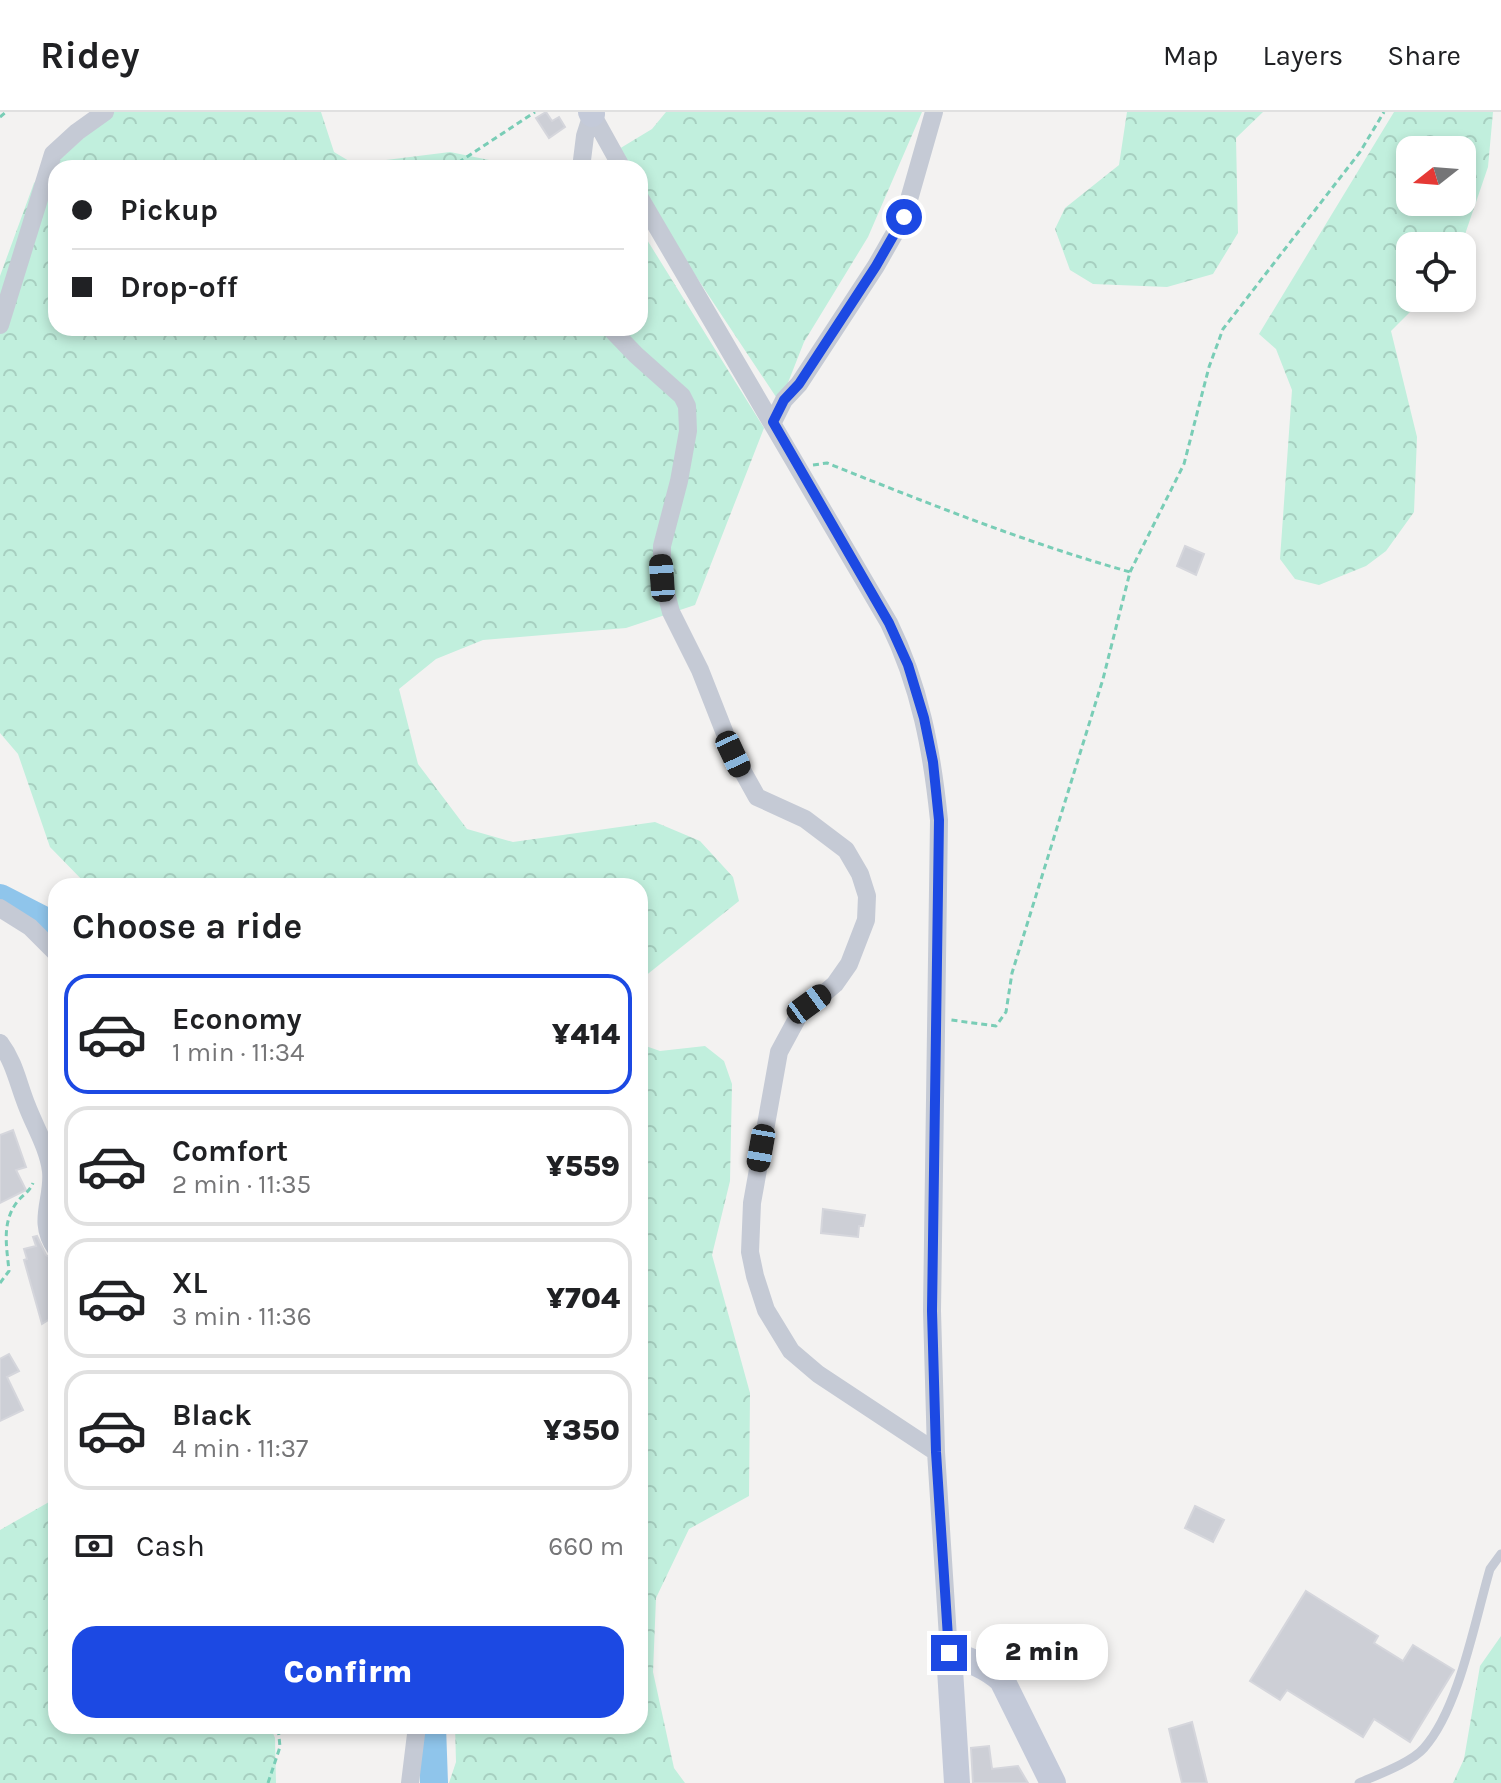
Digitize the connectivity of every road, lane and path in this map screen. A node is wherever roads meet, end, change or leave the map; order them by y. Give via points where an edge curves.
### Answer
1 (6, 112) edge
2 (105, 112) edge
3 (535, 112) edge
4 (934, 112) edge
5 (1384, 112) edge
6 (592, 113) edge
7 (0, 117) edge
8 (51, 160) edge
9 (462, 160) edge
10 (582, 160) edge
11 (618, 160) edge
12 (48, 170) edge
13 (648, 211) edge
14 (0, 325) edge
15 (618, 336) edge
16 (773, 422) junction
17 (797, 467) junction
18 (1130, 572) junction
19 (0, 908) edge
20 (48, 945) edge
21 (935, 1018) junction
22 (0, 1043) edge
23 (48, 1160) edge
24 (37, 1176) dead end
25 (48, 1200) edge
26 (48, 1233) edge
27 (0, 1283) edge
28 (936, 1452) junction
29 (1501, 1554) edge
30 (949, 1653) junction
31 (279, 1734) edge
32 (416, 1734) edge
33 (268, 1783) edge
34 (410, 1783) edge
35 (957, 1783) edge
36 (1053, 1783) edge
37 (1359, 1783) edge

1 - 7 path
2 - 8 street
3 - 9 path
4 - 16 street via 904,217
5 - 18 path via 1360,152 1223,329 1184,464
6 - 10 street
6 - 11 street
12 - 14 street
13 - 16 street
15 - 28 street via 687,406 688,431 662,546 662,578 671,612 733,754 757,797 805,819 846,850 867,896 866,920 849,964 835,984 799,1015 779,1052 752,1203 750,1252 755,1276 766,1310 791,1351
16 - 17 street
17 - 18 path via 827,463
17 - 21 street via 889,623 924,718 939,820
18 - 21 path via 1103,679 1012,973 1006,1012 996,1026
19 - 20 street
21 - 28 street
22 - 23 street via 15,1067
24 - 27 path via 5,1230 9,1271
25 - 26 street
28 - 30 street
29 - 37 lane via 1490,1569 1442,1724 1422,1751
30 - 35 street
30 - 36 street via 1002,1680
31 - 33 path
32 - 34 street

